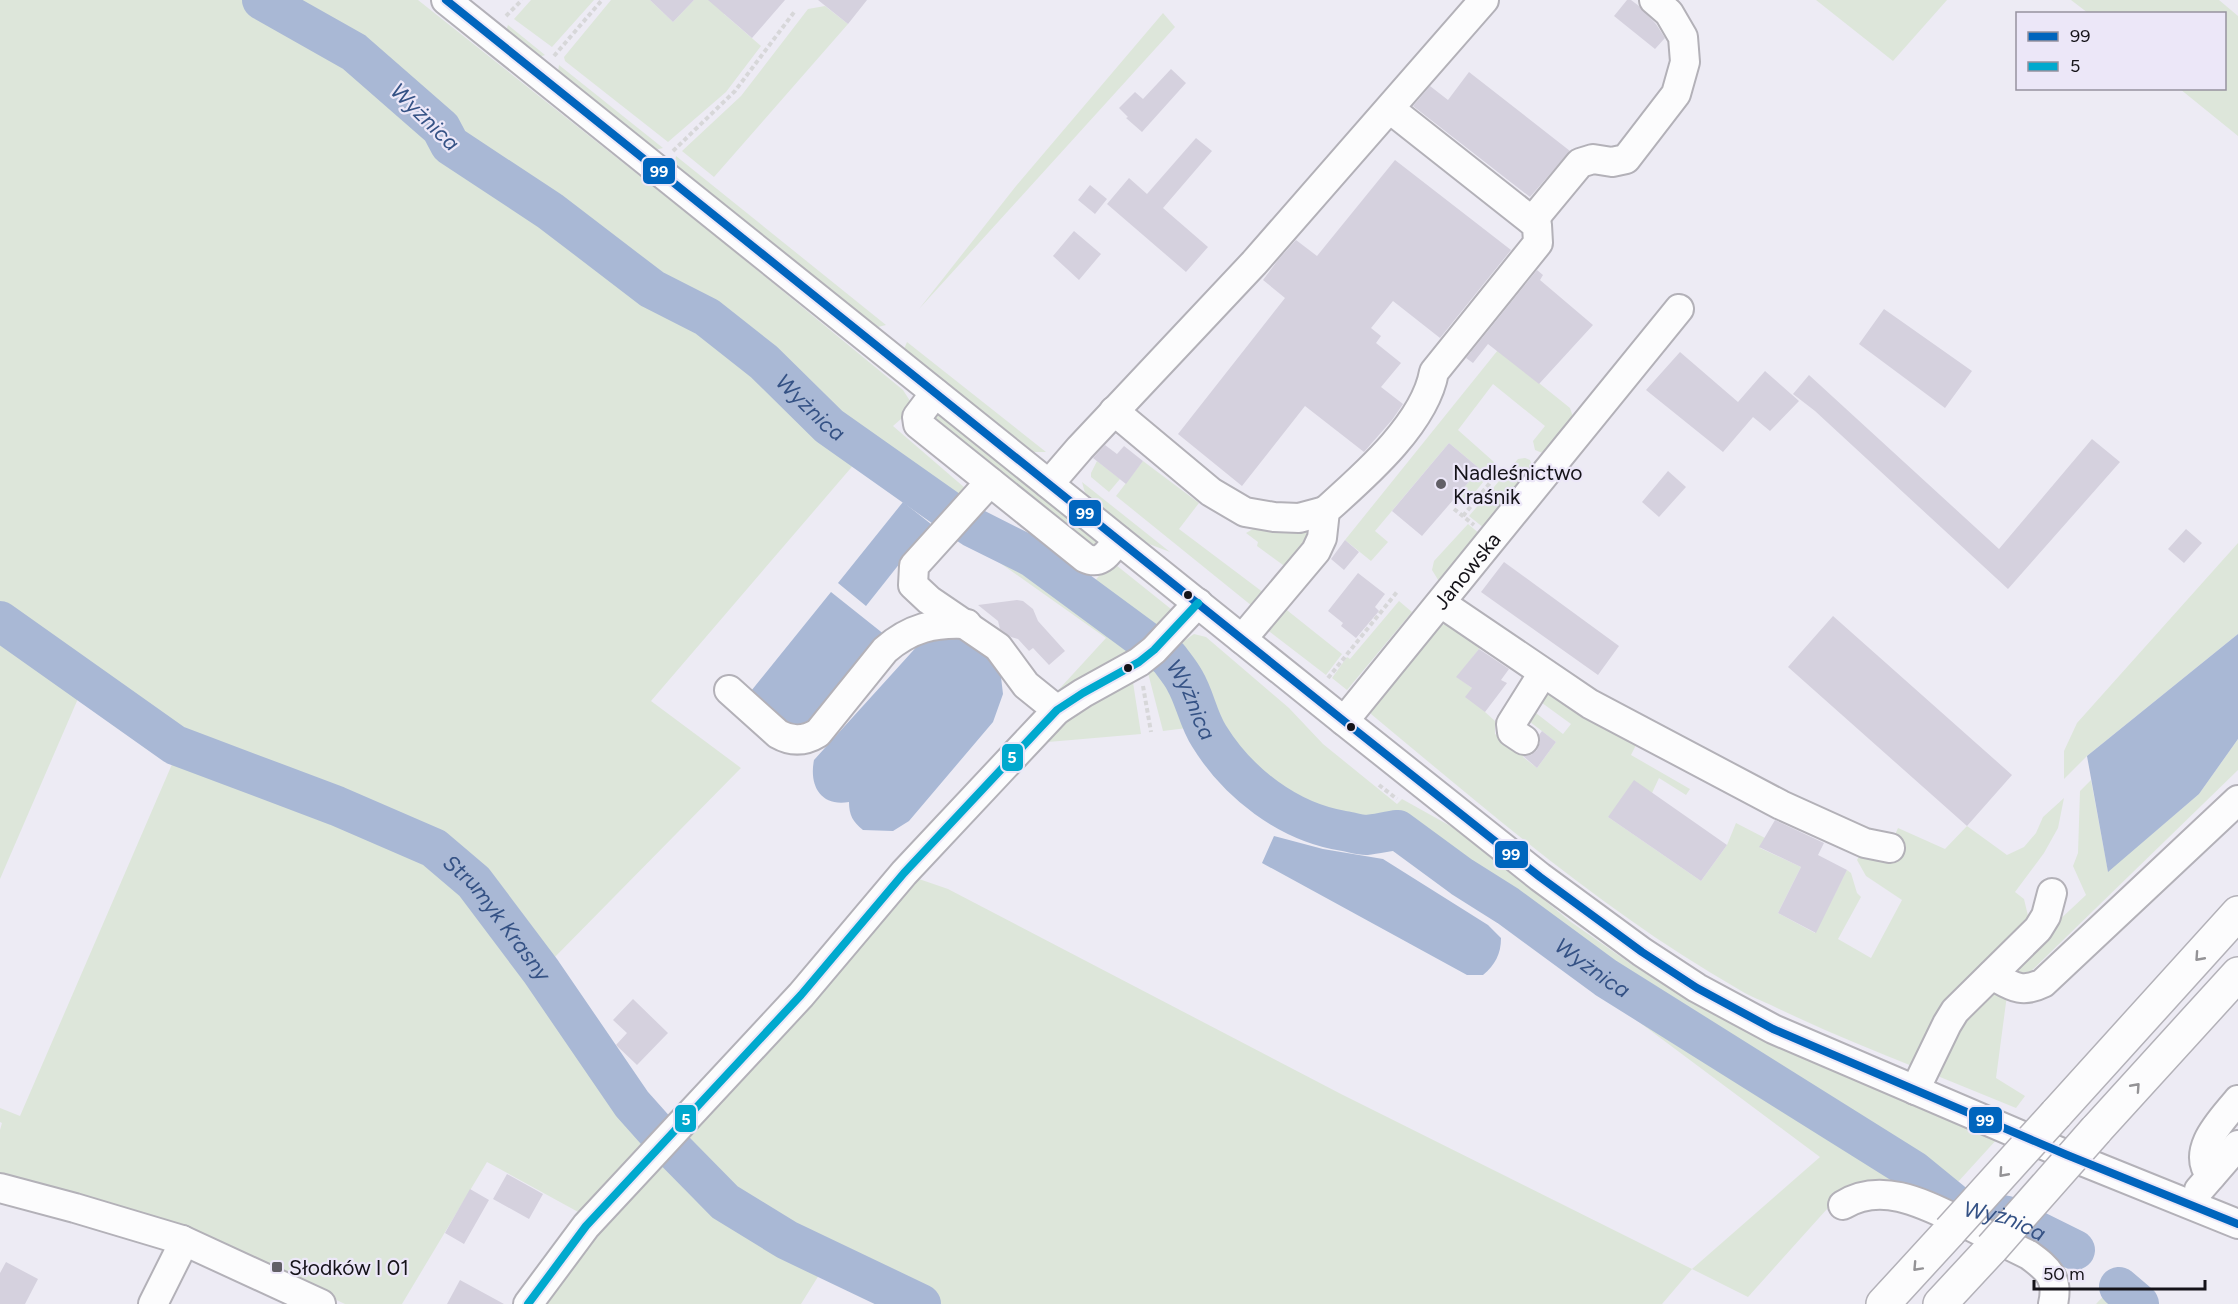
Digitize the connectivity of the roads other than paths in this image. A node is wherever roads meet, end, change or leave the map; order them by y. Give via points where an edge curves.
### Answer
1 (446, 0) edge
2 (1484, 0) edge
3 (1654, 0) edge
4 (1390, 109) junction
5 (1532, 221) junction
6 (1679, 309) dead end
7 (935, 393) junction
8 (1114, 411) junction
9 (1049, 484) junction
10 (973, 502) junction
11 (1325, 511) junction
12 (1118, 540) junction
13 (1198, 603) junction
14 (1441, 603) junction
15 (967, 624) junction
16 (1242, 639) junction
17 (1544, 673) junction
18 (729, 690) dead end
19 (1057, 710) junction
20 (1344, 721) junction
21 (1524, 740) dead end
22 (2238, 800) edge
23 (1890, 848) dead end
24 (2052, 893) dead end
25 (2238, 913) edge
26 (1992, 975) junction
27 (2238, 975) edge
28 (1915, 1090) junction
29 (2238, 1100) edge
30 (2238, 1145) edge
31 (2211, 1176) junction
32 (0, 1188) edge
33 (1843, 1205) dead end
34 (2214, 1214) edge
35 (182, 1240) junction
36 (153, 1304) edge
37 (321, 1304) edge
38 (528, 1304) edge
39 (1883, 1304) edge
40 (1940, 1304) edge
41 (2053, 1304) edge

1 - 7 street
2 - 4 street
3 - 5 street via 1669,13 1683,37 1685,62 1677,94 1626,159 1580,163
4 - 5 street
4 - 8 street
5 - 11 street via 1537,225 1538,243 1434,372 1423,405 1370,471
6 - 14 street, Janowska
7 - 9 street
7 - 10 street via 917,417 918,424
8 - 9 street
8 - 11 street via 1211,492 1245,512 1299,518
9 - 12 street
10 - 12 street via 1092,561 1103,559
10 - 15 street via 914,566 913,585
11 - 16 street via 1316,551
12 - 13 street
13 - 16 street
13 - 19 street via 1139,662
14 - 17 street
14 - 20 street, Janowska
15 - 18 street via 918,628 898,638 810,739 786,739
15 - 19 street via 998,647 1026,685
16 - 20 street
17 - 21 street via 1511,724 1512,732
17 - 23 street via 1590,704 1781,805 1865,843
19 - 38 street via 904,873 801,995 586,1226
20 - 28 street via 1548,883 1670,971 1763,1024
22 - 26 street via 2043,983 2024,990
24 - 26 street via 2038,929
25 -> 39 highway, bridge
26 - 28 street via 1955,1011
40 -> 27 highway, bridge
28 - 34 street
29 - 31 street via 2208,1141 2203,1157
30 - 31 street
31 - 34 street via 2193,1197
32 - 35 street
33 - 41 street via 1856,1197 1873,1194 1926,1205 2043,1265 2052,1275
35 - 36 street
35 - 37 street

